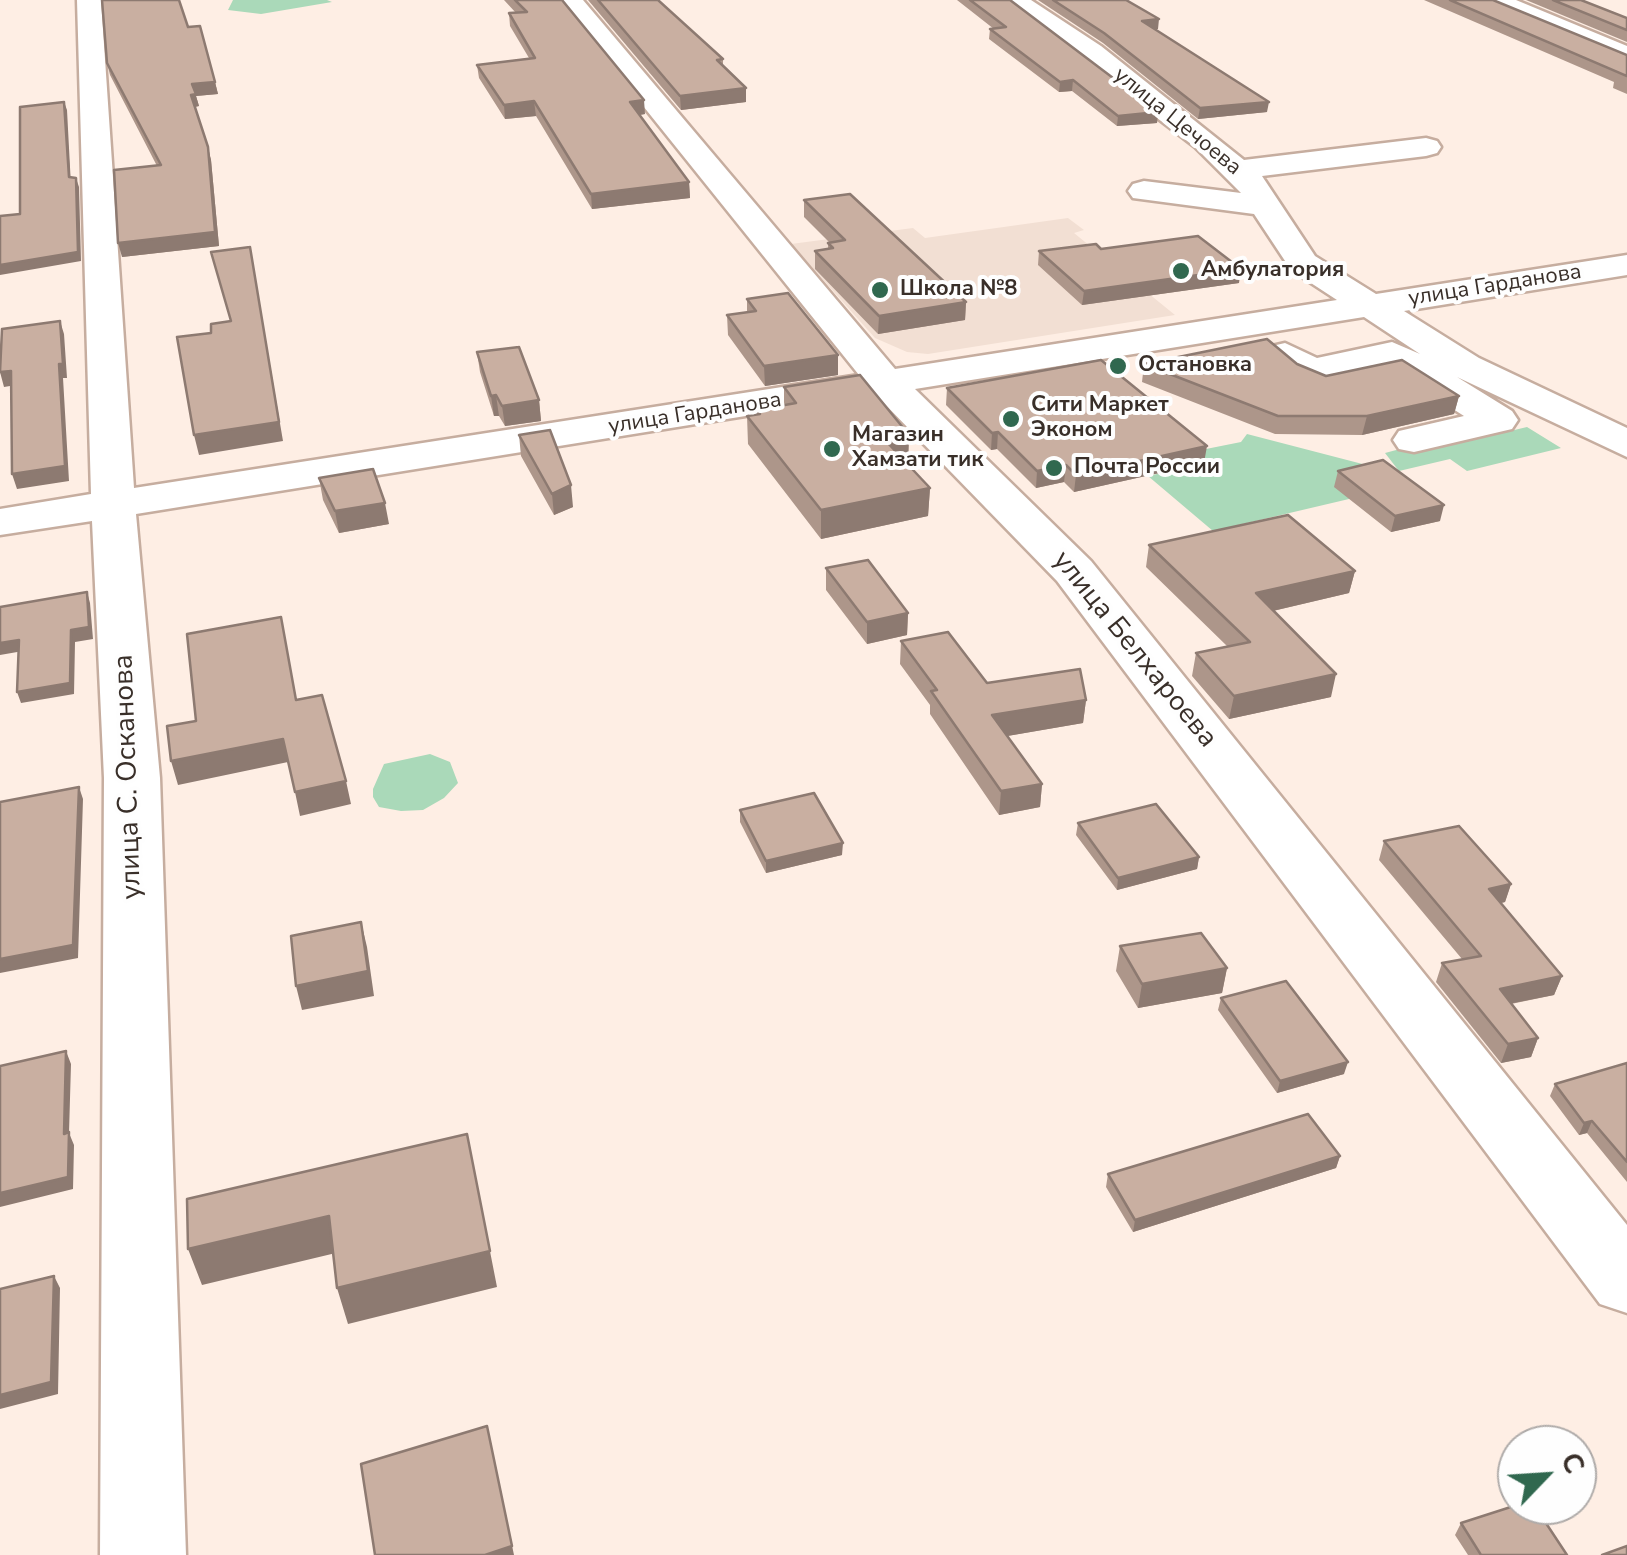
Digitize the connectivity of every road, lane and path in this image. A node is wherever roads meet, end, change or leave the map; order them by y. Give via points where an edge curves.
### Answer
1 (89, 0) edge
2 (570, 0) edge
3 (1014, 0) edge
4 (1494, 0) edge
5 (1627, 56) edge
6 (1426, 147) dead end
7 (1237, 170) junction
8 (1144, 191) dead end
9 (1264, 205) junction
10 (1627, 264) edge
11 (1368, 306) junction
12 (1286, 354) edge
13 (887, 384) junction
14 (1414, 440) dead end
15 (1627, 444) edge
16 (113, 505) junction
17 (0, 522) edge
18 (1627, 1281) edge
19 (144, 1555) edge

1 - 16 street, улица С. Осканова
2 - 13 street, улица Белхароева
3 - 7 street, улица Цечоева via 1092,52
4 - 5 street
6 - 7 street
7 - 9 street, улица Цечоева
8 - 9 street
9 - 11 street, улица Цечоева via 1303,262
10 - 11 street, улица Гарданова
11 - 13 street, улица Гарданова
11 - 15 street, улица Цечоева via 1465,366
12 - 14 street via 1310,371 1392,353 1505,418
13 - 16 street, улица Гарданова
13 - 18 street, улица Белхароева via 1074,571
16 - 17 street, улица Гарданова
16 - 19 street, улица С. Осканова via 132,778

